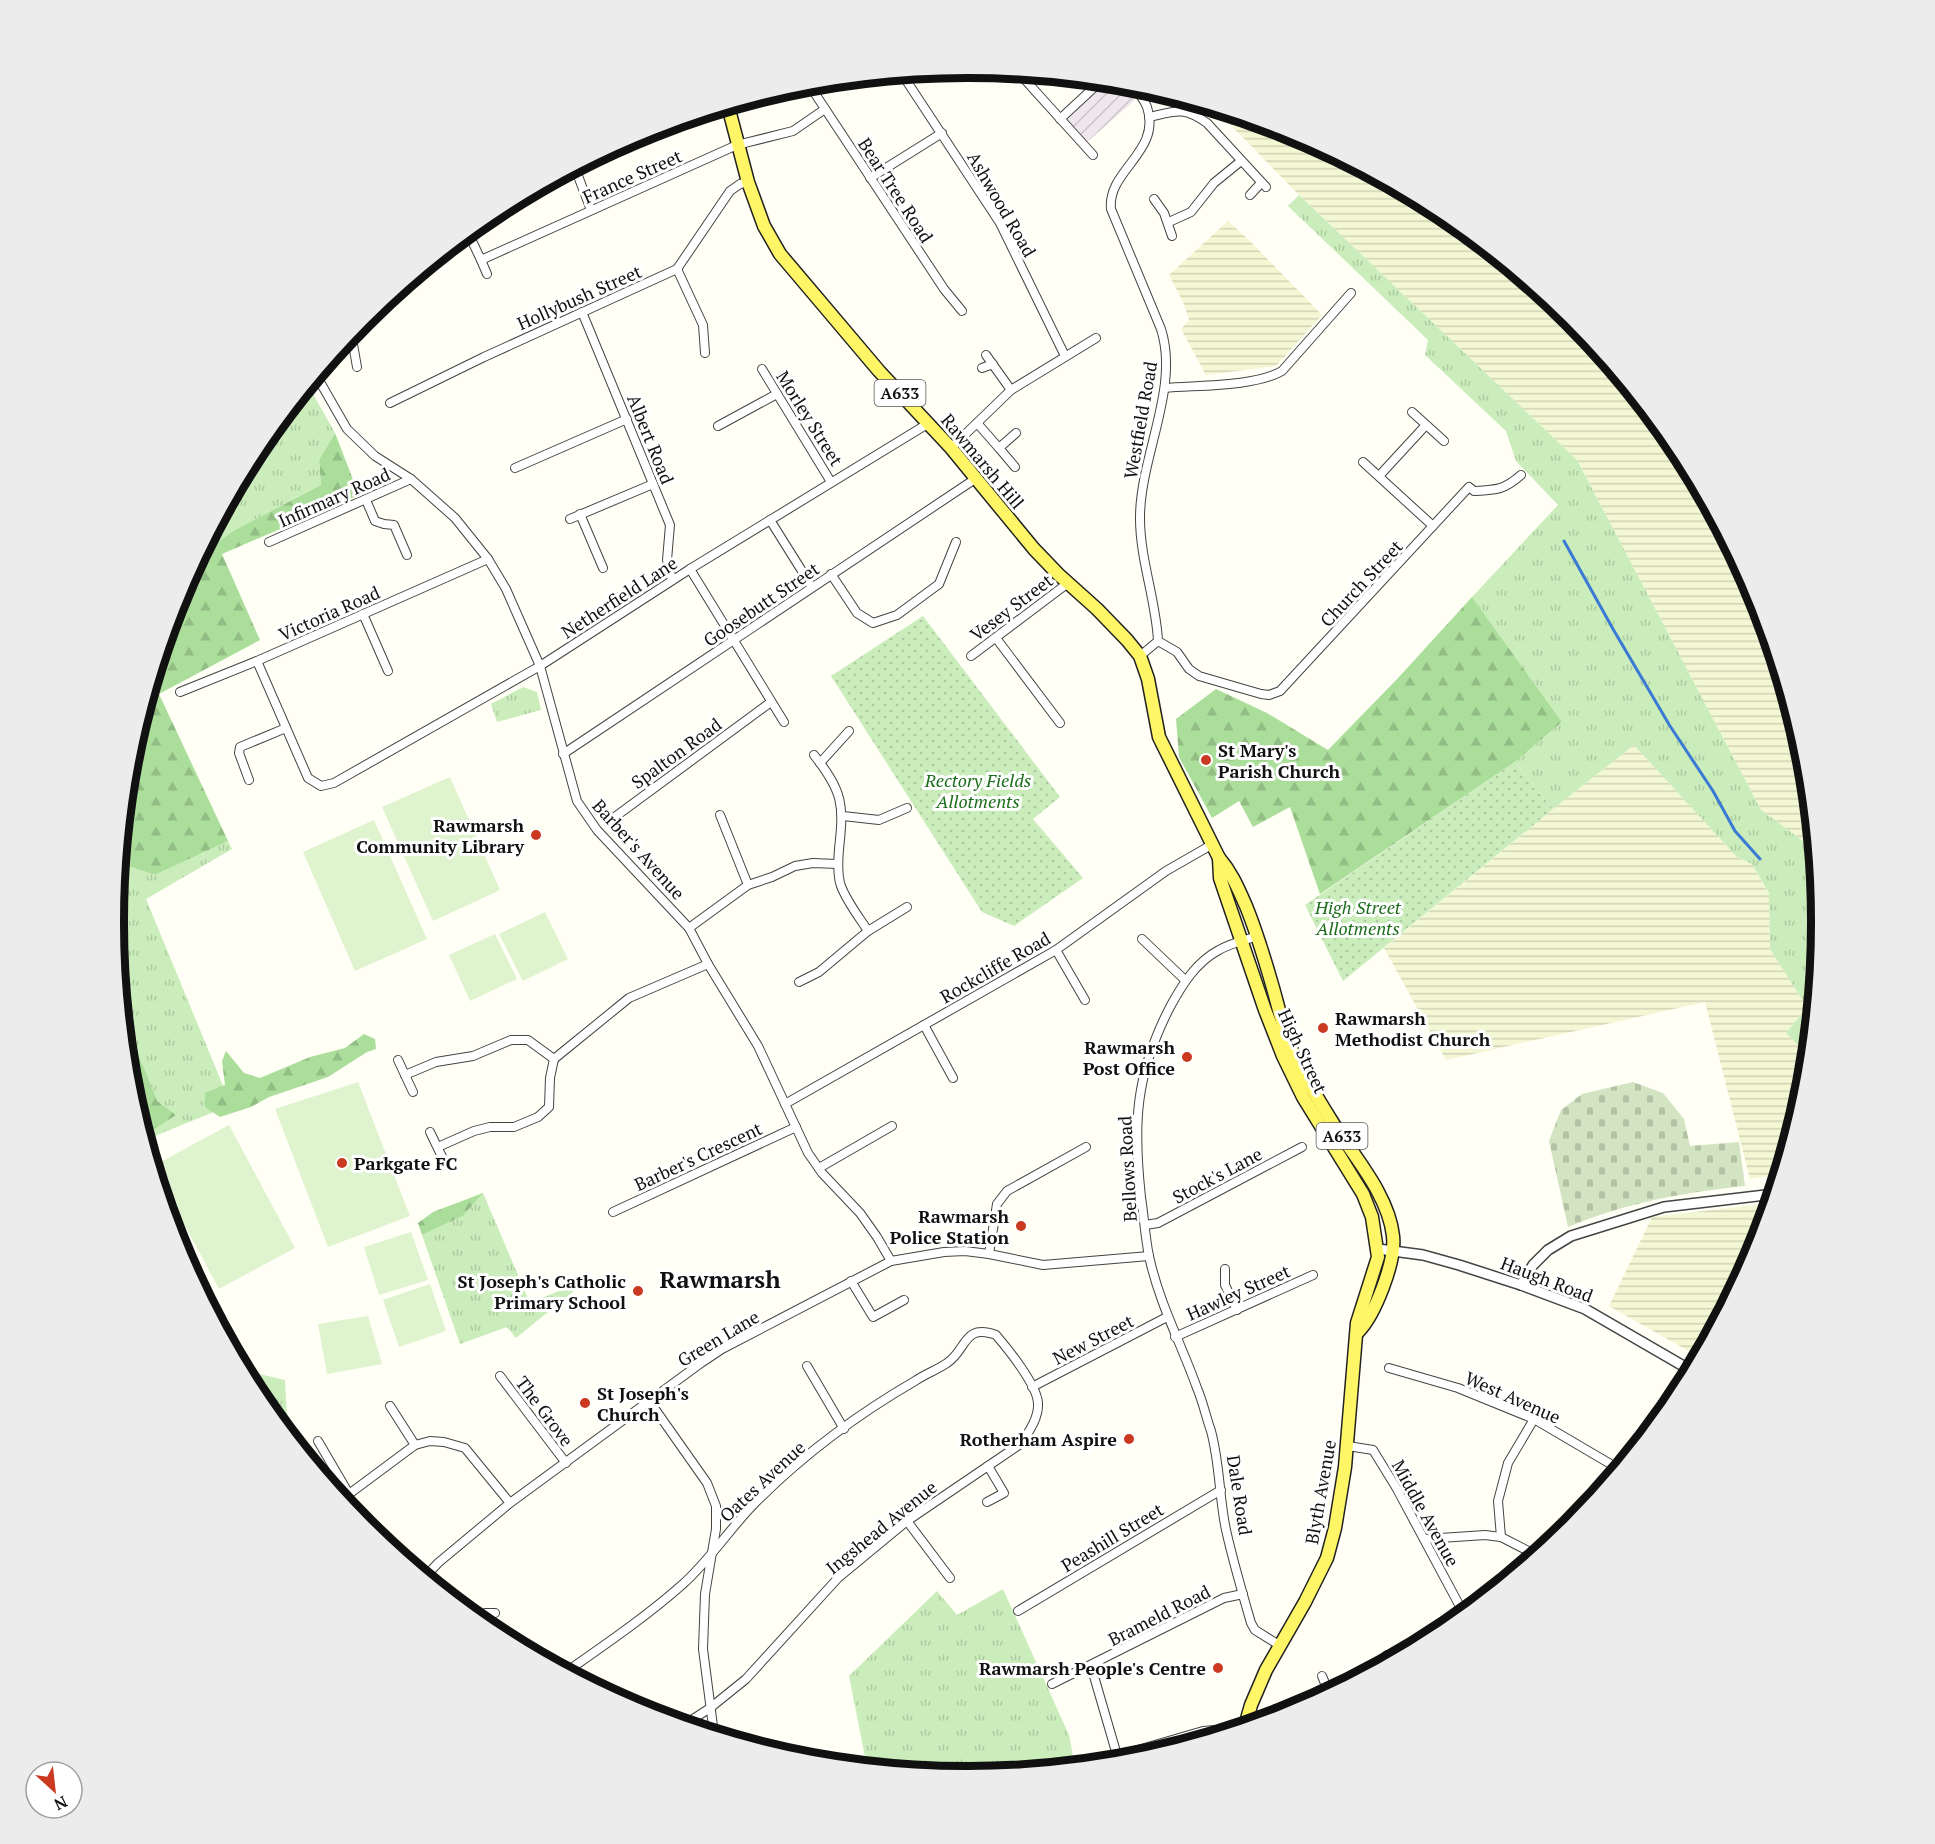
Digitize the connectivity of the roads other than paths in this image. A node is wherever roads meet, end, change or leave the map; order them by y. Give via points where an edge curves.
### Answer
1 (907, 80) edge
2 (1025, 80) edge
3 (1094, 88) edge
4 (814, 92) edge
5 (1140, 96) edge
6 (825, 109) junction
7 (730, 113) edge
8 (1149, 117) junction
9 (1060, 119) junction
10 (942, 133) junction
11 (737, 146) junction
12 (1093, 155) dead end
13 (1241, 161) junction
14 (577, 174) edge
15 (870, 178) junction
16 (749, 186) junction
17 (1250, 195) dead end
18 (1154, 200) dead end
19 (591, 210) junction
20 (1169, 222) junction
21 (1172, 236) dead end
22 (473, 243) dead end
23 (481, 260) junction
24 (677, 269) junction
25 (487, 274) dead end
26 (1351, 293) dead end
27 (962, 311) dead end
28 (582, 312) junction
29 (1096, 338) dead end
30 (353, 344) edge
31 (705, 353) dead end
32 (986, 355) dead end
33 (1065, 356) junction
34 (993, 364) junction
35 (357, 366) dead end
36 (981, 368) dead end
37 (762, 369) dead end
38 (320, 382) edge
39 (1165, 388) junction
40 (1011, 390) junction
41 (777, 394) junction
42 (390, 403) dead end
43 (1412, 412) dead end
44 (627, 419) junction
45 (929, 423) junction
46 (977, 423) junction
47 (1426, 425) junction
48 (718, 426) dead end
49 (1016, 434) dead end
50 (1444, 441) dead end
51 (951, 448) junction
52 (999, 448) junction
53 (1362, 462) dead end
54 (1014, 467) dead end
55 (515, 468) dead end
56 (1521, 475) dead end
57 (1379, 476) junction
58 (411, 479) junction
59 (975, 479) junction
60 (831, 482) junction
61 (653, 484) junction
62 (366, 500) junction
63 (580, 514) junction
64 (570, 519) dead end
65 (770, 520) junction
66 (1433, 526) junction
67 (269, 542) dead end
68 (956, 542) dead end
69 (407, 555) dead end
70 (488, 559) junction
71 (603, 568) dead end
72 (690, 568) junction
73 (831, 574) junction
74 (672, 580) junction
75 (1068, 583) junction
76 (812, 587) junction
77 (363, 614) junction
78 (996, 638) junction
79 (734, 639) junction
80 (1158, 641) junction
81 (971, 656) dead end
82 (1140, 656) junction
83 (257, 661) junction
84 (540, 666) junction
85 (388, 671) dead end
86 (180, 692) dead end
87 (771, 702) junction
88 (784, 722) dead end
89 (1060, 723) dead end
90 (286, 728) junction
91 (849, 731) dead end
92 (563, 754) junction
93 (814, 755) dead end
94 (820, 763) junction
95 (249, 780) dead end
96 (907, 808) dead end
97 (601, 812) dead end
98 (720, 815) dead end
99 (843, 816) junction
100 (1212, 844) junction
101 (1219, 858) junction
102 (837, 864) junction
103 (748, 885) junction
104 (907, 907) dead end
105 (689, 928) junction
106 (868, 931) junction
107 (1258, 936) junction
108 (1142, 939) dead end
109 (1242, 941) junction
110 (1056, 950) junction
111 (708, 964) junction
112 (1185, 980) junction
113 (799, 982) dead end
114 (1084, 1000) dead end
115 (924, 1025) junction
116 (554, 1059) junction
117 (398, 1060) dead end
118 (405, 1075) junction
119 (953, 1078) dead end
120 (413, 1092) dead end
121 (785, 1104) junction
122 (892, 1126) dead end
123 (796, 1127) junction
124 (430, 1132) dead end
125 (1086, 1147) dead end
126 (1302, 1147) dead end
127 (438, 1148) junction
128 (445, 1163) dead end
129 (819, 1168) junction
130 (1766, 1195) edge
131 (613, 1212) dead end
132 (1144, 1225) junction
133 (1378, 1248) junction
134 (1394, 1250) junction
135 (989, 1254) junction
136 (1149, 1256) junction
137 (891, 1261) junction
138 (1225, 1269) dead end
139 (1313, 1275) dead end
140 (851, 1281) junction
141 (1521, 1285) junction
142 (904, 1300) dead end
143 (1237, 1310) junction
144 (1167, 1317) junction
145 (1358, 1332) junction
146 (1175, 1337) junction
147 (807, 1366) dead end
148 (1684, 1366) edge
149 (1389, 1368) dead end
150 (500, 1376) dead end
151 (1032, 1387) junction
152 (650, 1402) junction
153 (390, 1406) dead end
154 (1534, 1419) junction
155 (844, 1429) junction
156 (318, 1440) dead end
157 (415, 1445) junction
158 (1348, 1446) junction
159 (566, 1463) junction
160 (1613, 1465) edge
161 (988, 1466) junction
162 (1221, 1490) junction
163 (987, 1502) dead end
164 (510, 1503) junction
165 (906, 1521) junction
166 (1501, 1537) junction
167 (1425, 1539) junction
168 (714, 1548) junction
169 (1530, 1552) edge
170 (431, 1573) edge
171 (950, 1578) dead end
172 (1243, 1593) junction
173 (1460, 1607) edge
174 (1018, 1611) dead end
175 (484, 1613) edge
176 (495, 1613) dead end
177 (1279, 1645) junction
178 (1091, 1666) junction
179 (572, 1667) edge
180 (1322, 1676) dead end
181 (1052, 1684) dead end
182 (1326, 1686) edge
183 (710, 1708) junction
184 (1247, 1718) edge
185 (692, 1720) edge
186 (713, 1726) edge
187 (1207, 1731) edge
188 (1181, 1738) edge
189 (1116, 1753) edge

1 - 10 street, Ashwood Road
2 - 9 street
3 - 9 street
4 - 6 street, Bear Tree Road
5 - 8 street
6 - 11 street, France Street via 787,133
6 - 15 street, Bear Tree Road
7 - 11 main road, A633
8 - 13 street via 1190,112 1207,123
8 - 39 street, Westfield Road via 1144,144 1114,188 1110,202 1166,342
9 - 12 street
10 - 15 street
10 - 33 street, Ashwood Road via 1000,223
11 - 16 main road, A633
11 - 19 street, France Street
13 - 17 street via 1263,185
13 - 20 street via 1214,183 1191,212
14 - 19 street
15 - 27 street, Bear Tree Road
16 - 24 street via 740,184 730,191
16 - 45 main road, Rawmarsh Hill / A633 via 780,254 879,371
18 - 20 street
19 - 23 street, France Street
20 - 21 street
22 - 23 street
23 - 25 street
24 - 28 street, Hollybush Street
24 - 31 street via 703,325
26 - 39 street via 1282,371 1273,376
28 - 42 street, Hollybush Street
28 - 44 street, Albert Road
29 - 33 street
30 - 35 street
32 - 34 street
33 - 40 street
34 - 36 street
34 - 40 street
37 - 41 street, Morley Street
38 - 58 street, Barber's Avenue via 347,429 375,456
39 - 80 street, Westfield Road via 1147,462 1140,517 1143,561
40 - 46 street
41 - 48 street
41 - 60 street, Morley Street
43 - 47 street
44 - 55 street
44 - 61 street, Albert Road
45 - 51 main road, Rawmarsh Hill / A633
45 - 60 street, Netherfield Lane
46 - 51 street
46 - 52 street
47 - 50 street
47 - 57 street
49 - 52 street
51 - 59 main road, Rawmarsh Hill / A633
52 - 54 street
53 - 57 street
56 - 66 street, Church Street via 1509,486 1496,490 1474,491 1469,487
57 - 66 street
58 - 62 street, Infirmary Road
58 - 70 street, Barber's Avenue via 455,518
59 - 73 street, Goosebutt Street
59 - 75 main road, Rawmarsh Hill / A633
60 - 65 street, Netherfield Lane
61 - 63 street
61 - 74 street, Albert Road via 671,528 667,560
62 - 67 street, Infirmary Road
62 - 69 street via 375,521 394,525
63 - 64 street
63 - 71 street
65 - 72 street, Netherfield Lane
65 - 76 street
66 - 80 street, Church Street via 1280,691 1261,694 1199,676 1177,652
68 - 73 street via 939,584 897,615 873,623 857,613
70 - 77 street, Victoria Road
70 - 84 street, Barber's Avenue via 506,589
72 - 74 street, Netherfield Lane
72 - 79 street
73 - 76 street, Goosebutt Street
74 - 84 street, Netherfield Lane
75 - 78 street, Vesey Street
75 - 82 main road, Rawmarsh Hill / A633 via 1098,609
76 - 79 street, Goosebutt Street
77 - 83 street, Victoria Road
77 - 85 street
78 - 81 street, Vesey Street
78 - 89 street
79 - 87 street
79 - 92 street, Goosebutt Street
80 - 82 street
82 - 100 main road, High Street / A633 via 1159,737
83 - 86 street, Victoria Road
83 - 90 street
84 - 90 street, Netherfield Lane via 334,783 321,786 308,778
84 - 92 street, Barber's Avenue
87 - 88 street
87 - 97 street, Spalton Road via 608,822
90 - 95 street via 240,747
91 - 94 street
92 - 105 street, Barber's Avenue via 577,801 597,830
93 - 94 street
94 - 99 street via 840,795
96 - 99 street via 879,820
98 - 103 street
99 - 102 street
100 - 101 main road, High Street / A633
100 - 110 street, Rockcliffe Road via 1166,871
101 - 107 main road, High Street / A633 via 1233,874
101 - 109 main road, High Street / A633 via 1220,878
102 - 103 street via 795,866
102 - 106 street via 841,886
103 - 105 street
104 - 106 street
105 - 111 street, Barber's Avenue
106 - 113 street via 819,972
107 - 109 street, Bellows Road
107 - 134 main road, High Street / A633 via 1292,1052 1384,1204
108 - 112 street
109 - 112 street, Bellows Road via 1218,950
109 - 133 main road, High Street / A633 via 1283,1056 1363,1194
110 - 114 street
110 - 115 street, Rockcliffe Road
111 - 116 street via 629,998
111 - 121 street, Barber's Avenue via 758,1046
112 - 132 street, Bellows Road via 1152,1048 1138,1100 1137,1150
115 - 119 street
115 - 121 street, Rockcliffe Road
116 - 118 street via 528,1040 511,1040 473,1056 436,1062
116 - 127 street via 549,1107 538,1117 514,1127 474,1131
117 - 118 street
118 - 120 street
121 - 123 street, Barber's Avenue
122 - 129 street
123 - 129 street, Barber's Avenue
123 - 131 street, Barber's Crescent
124 - 127 street
125 - 135 street via 1007,1191 997,1204
126 - 132 street, Stock's Lane via 1158,1223
127 - 128 street
129 - 137 street, Barber's Avenue via 860,1213
130 - 141 street via 1664,1207 1571,1236 1548,1250
132 - 136 street, Bellows Road
133 - 134 street, Haugh Road
133 - 145 main road, High Street / A633 via 1357,1323
134 - 141 street, Haugh Road
134 - 145 main road, High Street / A633 via 1387,1277
135 - 136 street, Green Lane via 1043,1265
135 - 137 street, Green Lane via 944,1252
136 - 144 street, Dale Road
137 - 140 street, Green Lane
138 - 143 street via 1225,1285
139 - 143 street, Hawley Street
140 - 142 street via 873,1317
140 - 152 street, Green Lane via 722,1349
141 - 148 street, Haugh Road via 1585,1309
143 - 146 street, Hawley Street
144 - 146 street, Dale Road
144 - 151 street, New Street
145 - 158 main road, Blyth Avenue / A633
146 - 162 street, Dale Road via 1197,1387
147 - 155 street
149 - 154 street, West Avenue via 1458,1388
150 - 159 street, The Grove
151 - 155 street, Oates Avenue via 996,1335 979,1332 962,1344 953,1359
151 - 161 street, Ingshead Avenue via 1038,1403 1031,1430 1019,1444
152 - 159 street, Green Lane
152 - 168 street via 711,1490 717,1515
153 - 157 street
154 - 160 street, West Avenue
154 - 166 street via 1508,1463 1498,1501
155 - 168 street, Oates Avenue via 756,1502
156 - 157 street via 349,1494
157 - 164 street via 430,1441 465,1448
158 - 167 street, Middle Avenue via 1373,1450
158 - 177 main road, Blyth Avenue / A633 via 1327,1558
159 - 164 street, Green Lane
161 - 163 street via 1004,1493
161 - 165 street, Ingshead Avenue
162 - 172 street, Dale Road via 1226,1529
162 - 174 street, Peashill Street
164 - 170 street, Green Lane
165 - 171 street
165 - 183 street, Ingshead Avenue via 838,1578 746,1679
166 - 167 street via 1485,1534
166 - 169 street
167 - 173 street, Middle Avenue
168 - 179 street, Oates Avenue via 684,1583
168 - 183 street via 705,1594 703,1649
172 - 177 street, Dale Road via 1252,1627
172 - 178 street, Brameld Road via 1224,1598
175 - 176 street
177 - 184 main road, A633
178 - 181 street, Brameld Road
178 - 189 street
180 - 182 street
183 - 185 street, Ingshead Avenue
183 - 186 street
187 - 188 street

